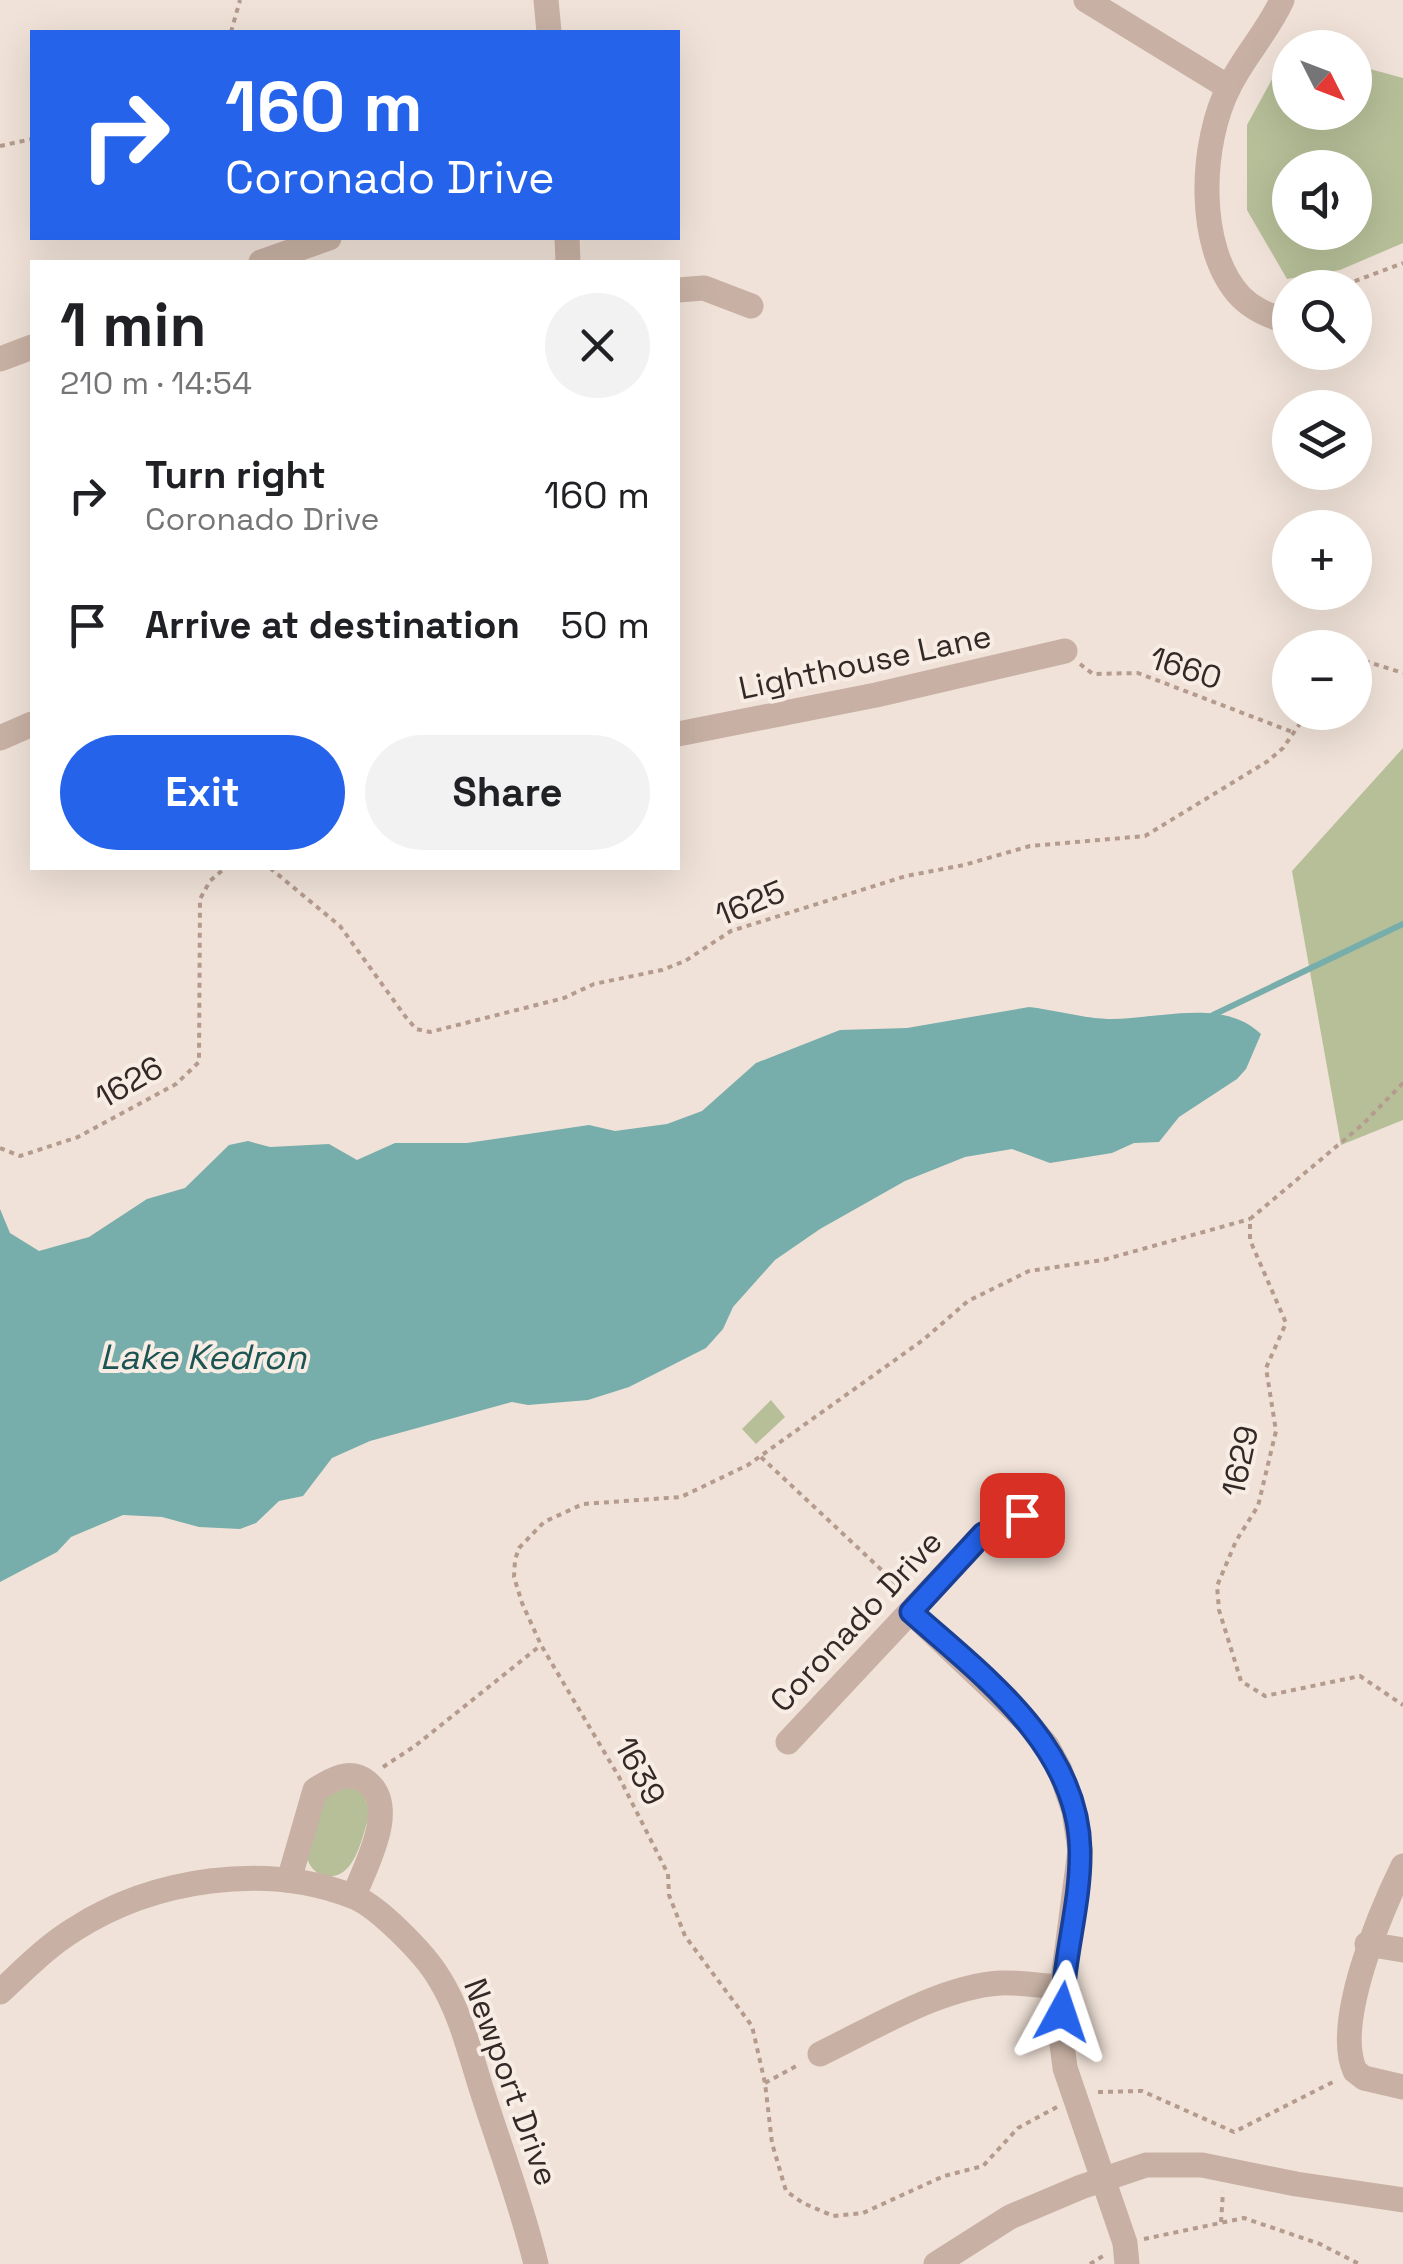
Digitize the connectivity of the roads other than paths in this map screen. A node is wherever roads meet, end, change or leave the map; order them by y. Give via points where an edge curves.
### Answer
1 (546, 0) edge
2 (1086, 0) edge
3 (1282, 0) edge
4 (549, 30) edge
5 (1228, 87) junction
6 (323, 240) edge
7 (268, 260) edge
8 (680, 290) edge
9 (750, 306) dead end
10 (1272, 317) edge
11 (30, 348) edge
12 (0, 359) edge
13 (1066, 651) road end
14 (30, 725) edge
15 (680, 734) edge
16 (0, 738) edge
17 (1022, 1515) dead end
18 (914, 1608) junction
19 (788, 1742) dead end
20 (1403, 1866) edge
21 (289, 1880) junction
22 (354, 1896) junction
23 (1367, 1944) junction
24 (1403, 1950) edge
25 (1062, 1988) junction
26 (0, 1992) edge
27 (820, 2054) road end
28 (1403, 2087) edge
29 (1104, 2180) junction
30 (1403, 2200) edge
31 (1126, 2254) edge
32 (536, 2264) edge
33 (936, 2264) edge

1 - 4 street
2 - 5 street
3 - 5 street
5 - 10 street via 1207,172 1208,212 1215,246 1238,294
6 - 7 street
8 - 9 street via 704,288
11 - 12 street
13 - 15 street, Lighthouse Lane
14 - 16 street
17 - 18 street, Coronado Drive via 983,1534
18 - 19 street, Coronado Drive
18 - 25 street via 1026,1721 1060,1770 1080,1850
20 - 23 street
21 - 22 street, Newport Drive
21 - 22 street via 315,1790 337,1776 357,1776 374,1790 380,1807
21 - 26 street, Newport Drive via 221,1880 116,1908 47,1949
22 - 32 street, Newport Drive via 421,1953 452,2001
23 - 24 street
23 - 28 street via 1350,2052 1364,2078
25 - 27 street via 1000,1983 970,1990 916,2007
25 - 29 street via 1065,2068
29 - 30 street via 1146,2165 1202,2165
29 - 31 street
29 - 33 street via 1010,2217

